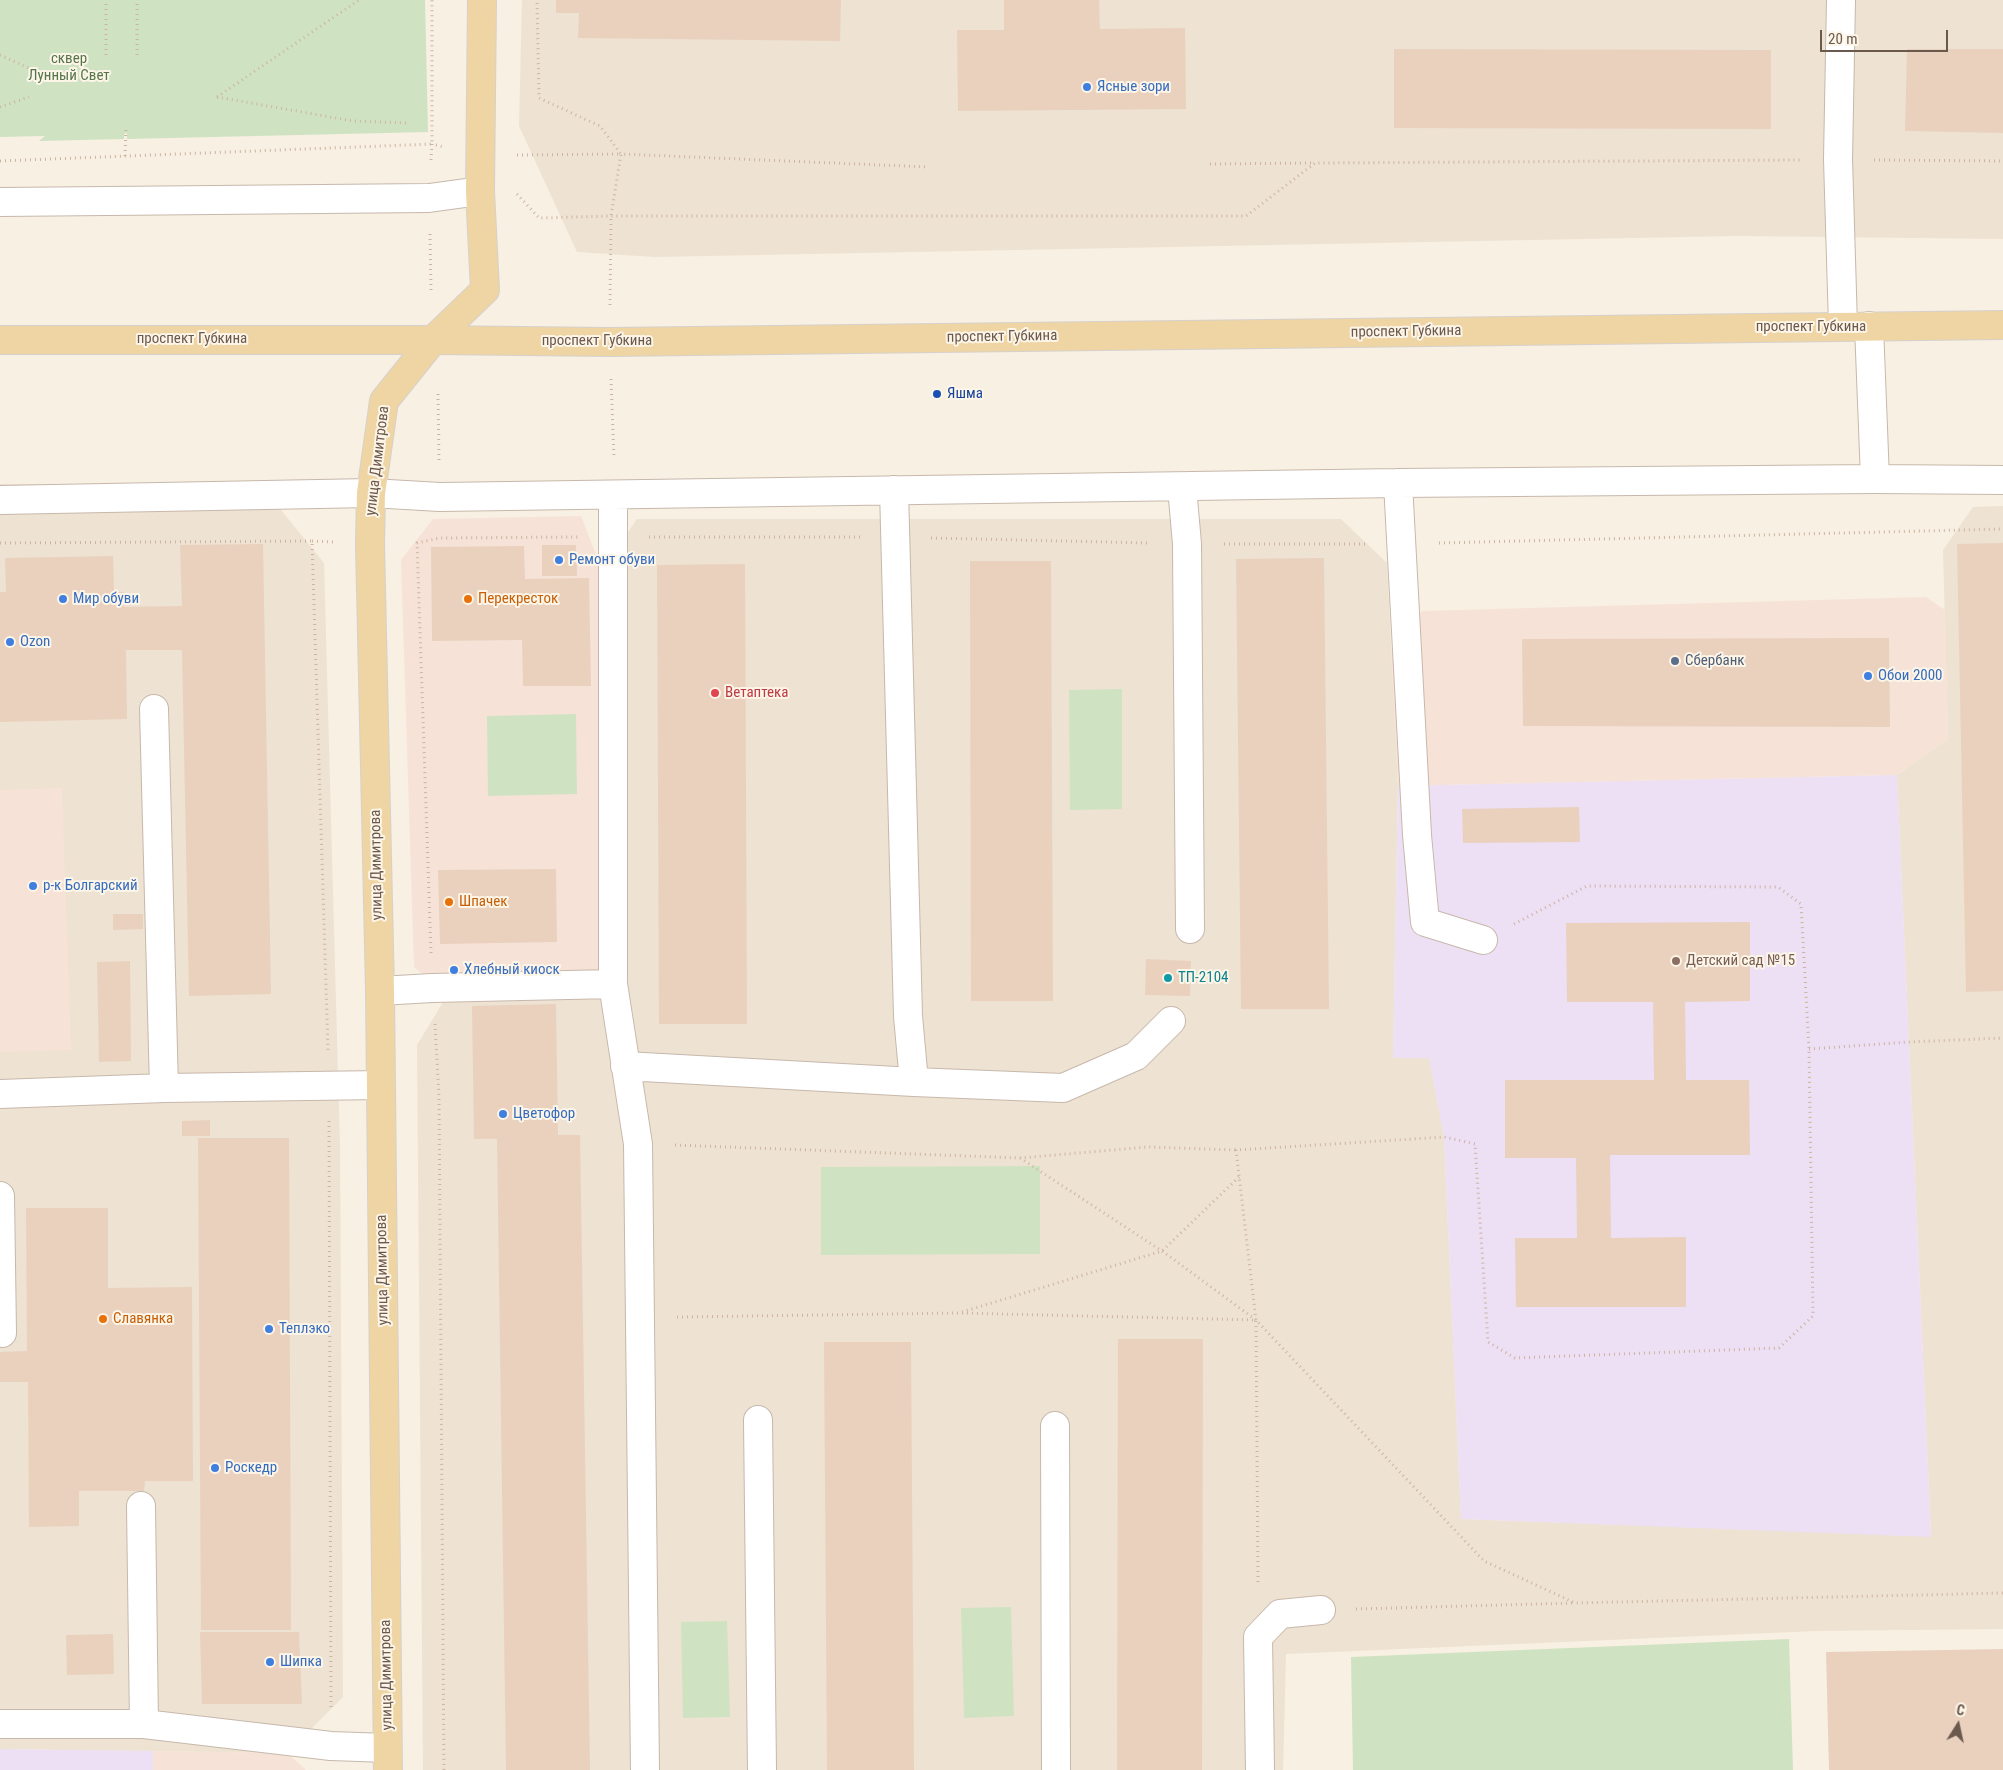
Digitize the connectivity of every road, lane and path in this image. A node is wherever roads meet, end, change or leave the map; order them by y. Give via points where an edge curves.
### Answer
1 (106, 0) edge
2 (137, 0) edge
3 (358, 0) edge
4 (432, 0) edge
5 (482, 0) edge
6 (538, 0) edge
7 (1841, 0) edge
8 (0, 55) edge
9 (106, 55) dead end
10 (137, 55) dead end
11 (33, 70) dead end
12 (29, 97) dead end
13 (0, 107) edge
14 (407, 123) dead end
15 (126, 126) dead end
16 (432, 144) junction
17 (620, 154) junction
18 (481, 155) junction
19 (125, 156) junction
20 (1838, 159) junction
21 (0, 161) edge
22 (2003, 161) edge
23 (1210, 164) dead end
24 (1315, 164) junction
25 (928, 167) dead end
26 (480, 191) junction
27 (428, 198) junction
28 (0, 202) edge
29 (611, 216) junction
30 (2003, 325) edge
31 (1856, 326) junction
32 (0, 340) edge
33 (433, 340) junction
34 (610, 342) junction
35 (611, 394) dead end
36 (439, 398) dead end
37 (439, 461) dead end
38 (614, 467) dead end
39 (1875, 478) junction
40 (2003, 480) edge
41 (1398, 483) junction
42 (1182, 487) junction
43 (894, 490) junction
44 (371, 493) junction
45 (613, 495) junction
46 (0, 500) edge
47 (0, 543) edge
48 (154, 709) dead end
49 (1190, 929) dead end
50 (1483, 940) joint
51 (613, 984) junction
52 (380, 991) junction
53 (1171, 1021) dead end
54 (2003, 1038) edge
55 (1809, 1049) junction
56 (625, 1066) junction
57 (914, 1082) junction
58 (381, 1085) junction
59 (329, 1086) junction
60 (164, 1088) junction
61 (0, 1094) edge
62 (638, 1144) junction
63 (1236, 1150) junction
64 (1020, 1158) junction
65 (1238, 1177) junction
66 (0, 1196) edge
67 (1162, 1251) junction
68 (959, 1313) junction
69 (641, 1318) junction
70 (1256, 1320) junction
71 (2, 1332) dead end
72 (758, 1420) dead end
73 (1056, 1426) dead end
74 (141, 1506) dead end
75 (2003, 1593) edge
76 (1576, 1603) junction
77 (1322, 1610) joint
78 (1258, 1636) junction
79 (0, 1724) edge
80 (144, 1724) junction
81 (331, 1746) junction
82 (388, 1759) edge
83 (646, 1770) edge
84 (762, 1770) edge
85 (1056, 1770) edge
86 (1260, 1770) edge

1 - 9 path
2 - 10 path
3 - 14 path via 217,97 353,121
4 - 16 path
5 - 18 main road, улица Димитрова
6 - 17 path via 539,98 600,126
7 - 20 lane
8 - 11 path
12 - 13 path
15 - 19 path
16 - 18 path
16 - 19 path
16 - 27 path
17 - 18 path
17 - 25 path
17 - 29 path
18 - 26 main road, улица Димитрова
18 - 29 path via 539,218
19 - 21 path
20 - 22 path
20 - 24 path
20 - 31 lane
23 - 24 path
24 - 29 path via 1246,216
26 - 27 lane
26 - 33 main road, улица Димитрова via 485,290
27 - 28 lane
27 - 33 path
29 - 34 path
30 - 31 main road, проспект Губкина
31 - 34 main road, проспект Губкина
31 - 39 lane
32 - 33 main road, проспект Губкина
33 - 34 main road, проспект Губкина
33 - 44 main road, улица Димитрова via 384,401
35 - 38 path
36 - 37 path
39 - 40 lane
39 - 41 lane
41 - 42 lane
41 - 50 lane via 1425,922
42 - 43 lane
42 - 49 lane via 1187,544
43 - 45 lane
43 - 57 lane via 908,1006
44 - 45 lane via 440,497
44 - 46 lane
44 - 52 main road, улица Димитрова
45 - 51 lane
47 - 59 path via 312,541
48 - 60 lane
50 - 55 path via 1587,886 1778,887 1801,904
51 - 52 lane
51 - 56 lane
52 - 58 main road, улица Димитрова
53 - 57 lane via 1136,1056 1063,1088
54 - 55 path
55 - 63 path via 1813,1316 1779,1348 1515,1358 1488,1342 1475,1144 1444,1137
56 - 57 lane
56 - 62 lane
58 - 59 lane
58 - 82 main road, улица Димитрова
59 - 60 lane
59 - 81 path
60 - 61 lane
62 - 64 path
62 - 69 lane
63 - 64 path via 1148,1147
63 - 65 path
64 - 67 path
65 - 67 path
65 - 70 path
66 - 71 lane
67 - 68 path
67 - 70 path
68 - 69 path
68 - 70 path
69 - 83 lane
70 - 76 path via 1484,1561
70 - 78 path
72 - 84 lane
73 - 85 lane
74 - 80 lane
75 - 76 path
76 - 77 path
77 - 78 lane via 1280,1614
78 - 86 lane
79 - 80 lane
80 - 81 lane
81 - 82 lane

